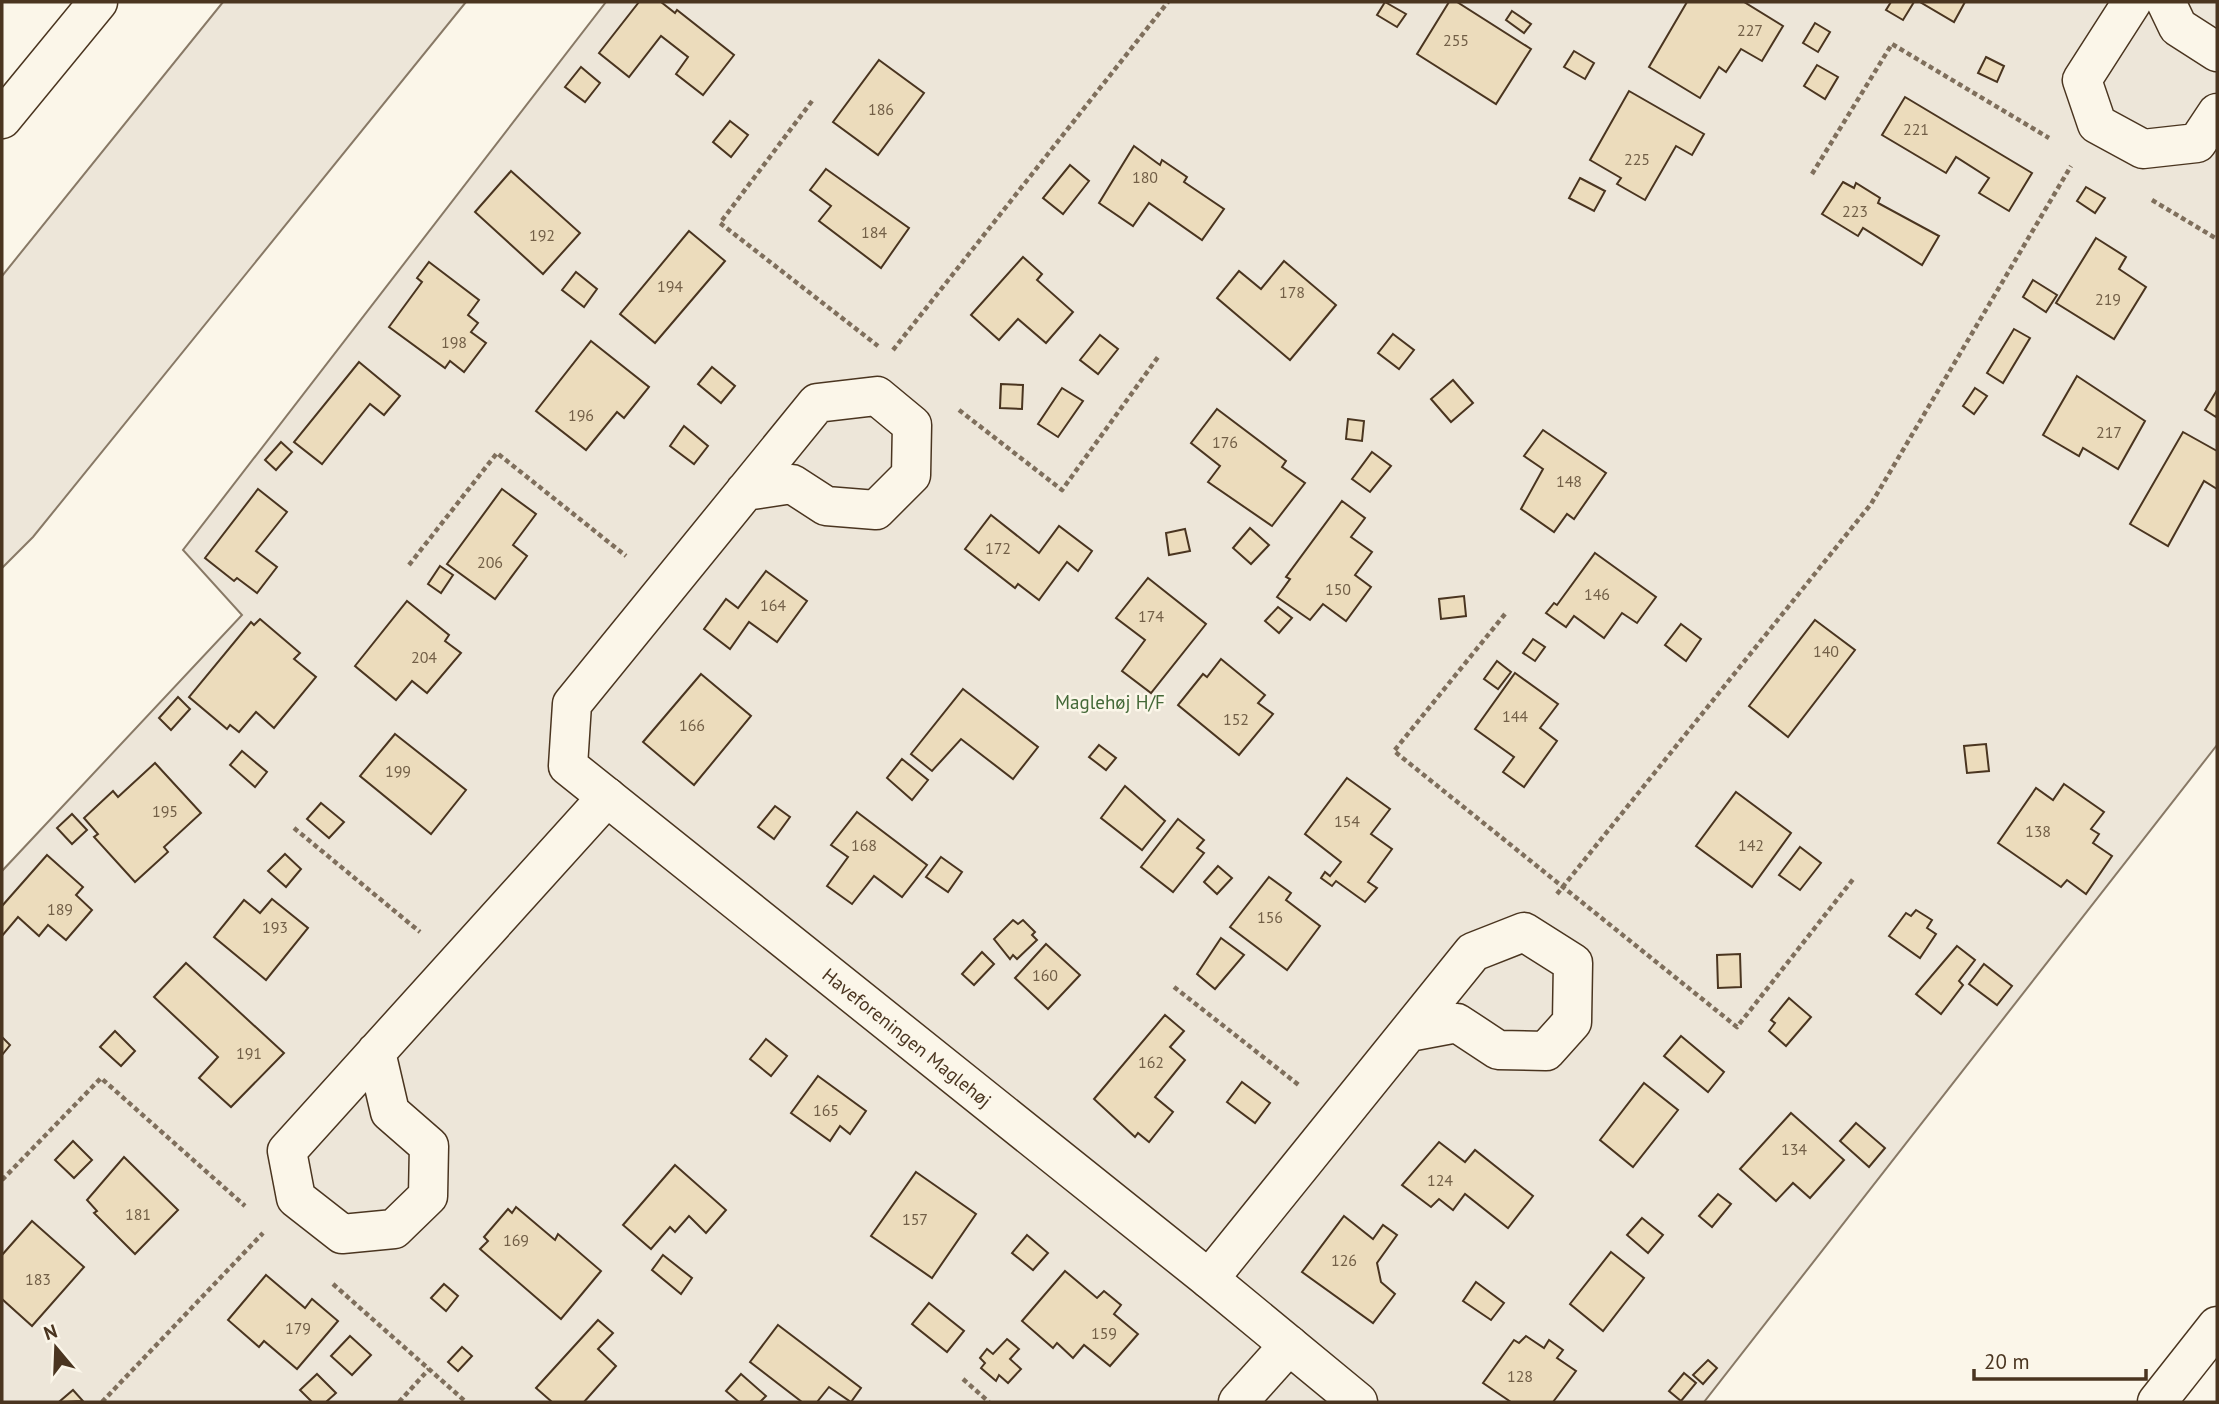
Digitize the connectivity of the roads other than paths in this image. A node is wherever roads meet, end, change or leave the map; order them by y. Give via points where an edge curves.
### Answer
1 (99, 2) edge
2 (2132, 2) edge
3 (2166, 2) edge
4 (2217, 52) edge
5 (2217, 113) edge
6 (2, 119) edge
7 (745, 491) dead end
8 (607, 797) junction
9 (1409, 1032) junction
10 (376, 1052) junction
11 (1209, 1279) junction
12 (2217, 1326) edge
13 (1289, 1345) junction
14 (1238, 1402) edge
15 (1358, 1402) edge
16 (2157, 1402) edge

1 - 6 main road
2 - 5 main road via 2082,80 2087,140 2143,149 2197,143
3 - 4 main road via 2178,27
7 - 8 main road, Haveforeningen Maglehøj via 572,704 568,766
8 - 10 main road
8 - 11 main road, Haveforeningen Maglehøj
9 - 9 main road via 1473,952 1524,932 1573,963 1572,1022 1546,1051 1498,1050 1457,1023
9 - 11 main road
10 - 10 main road via 287,1151 296,1198 342,1234 394,1229 428,1196 429,1146 390,1112
11 - 13 main road, Haveforeningen Maglehøj
12 - 16 main road
13 - 14 main road
13 - 15 main road, Haveforeningen Maglehøj

